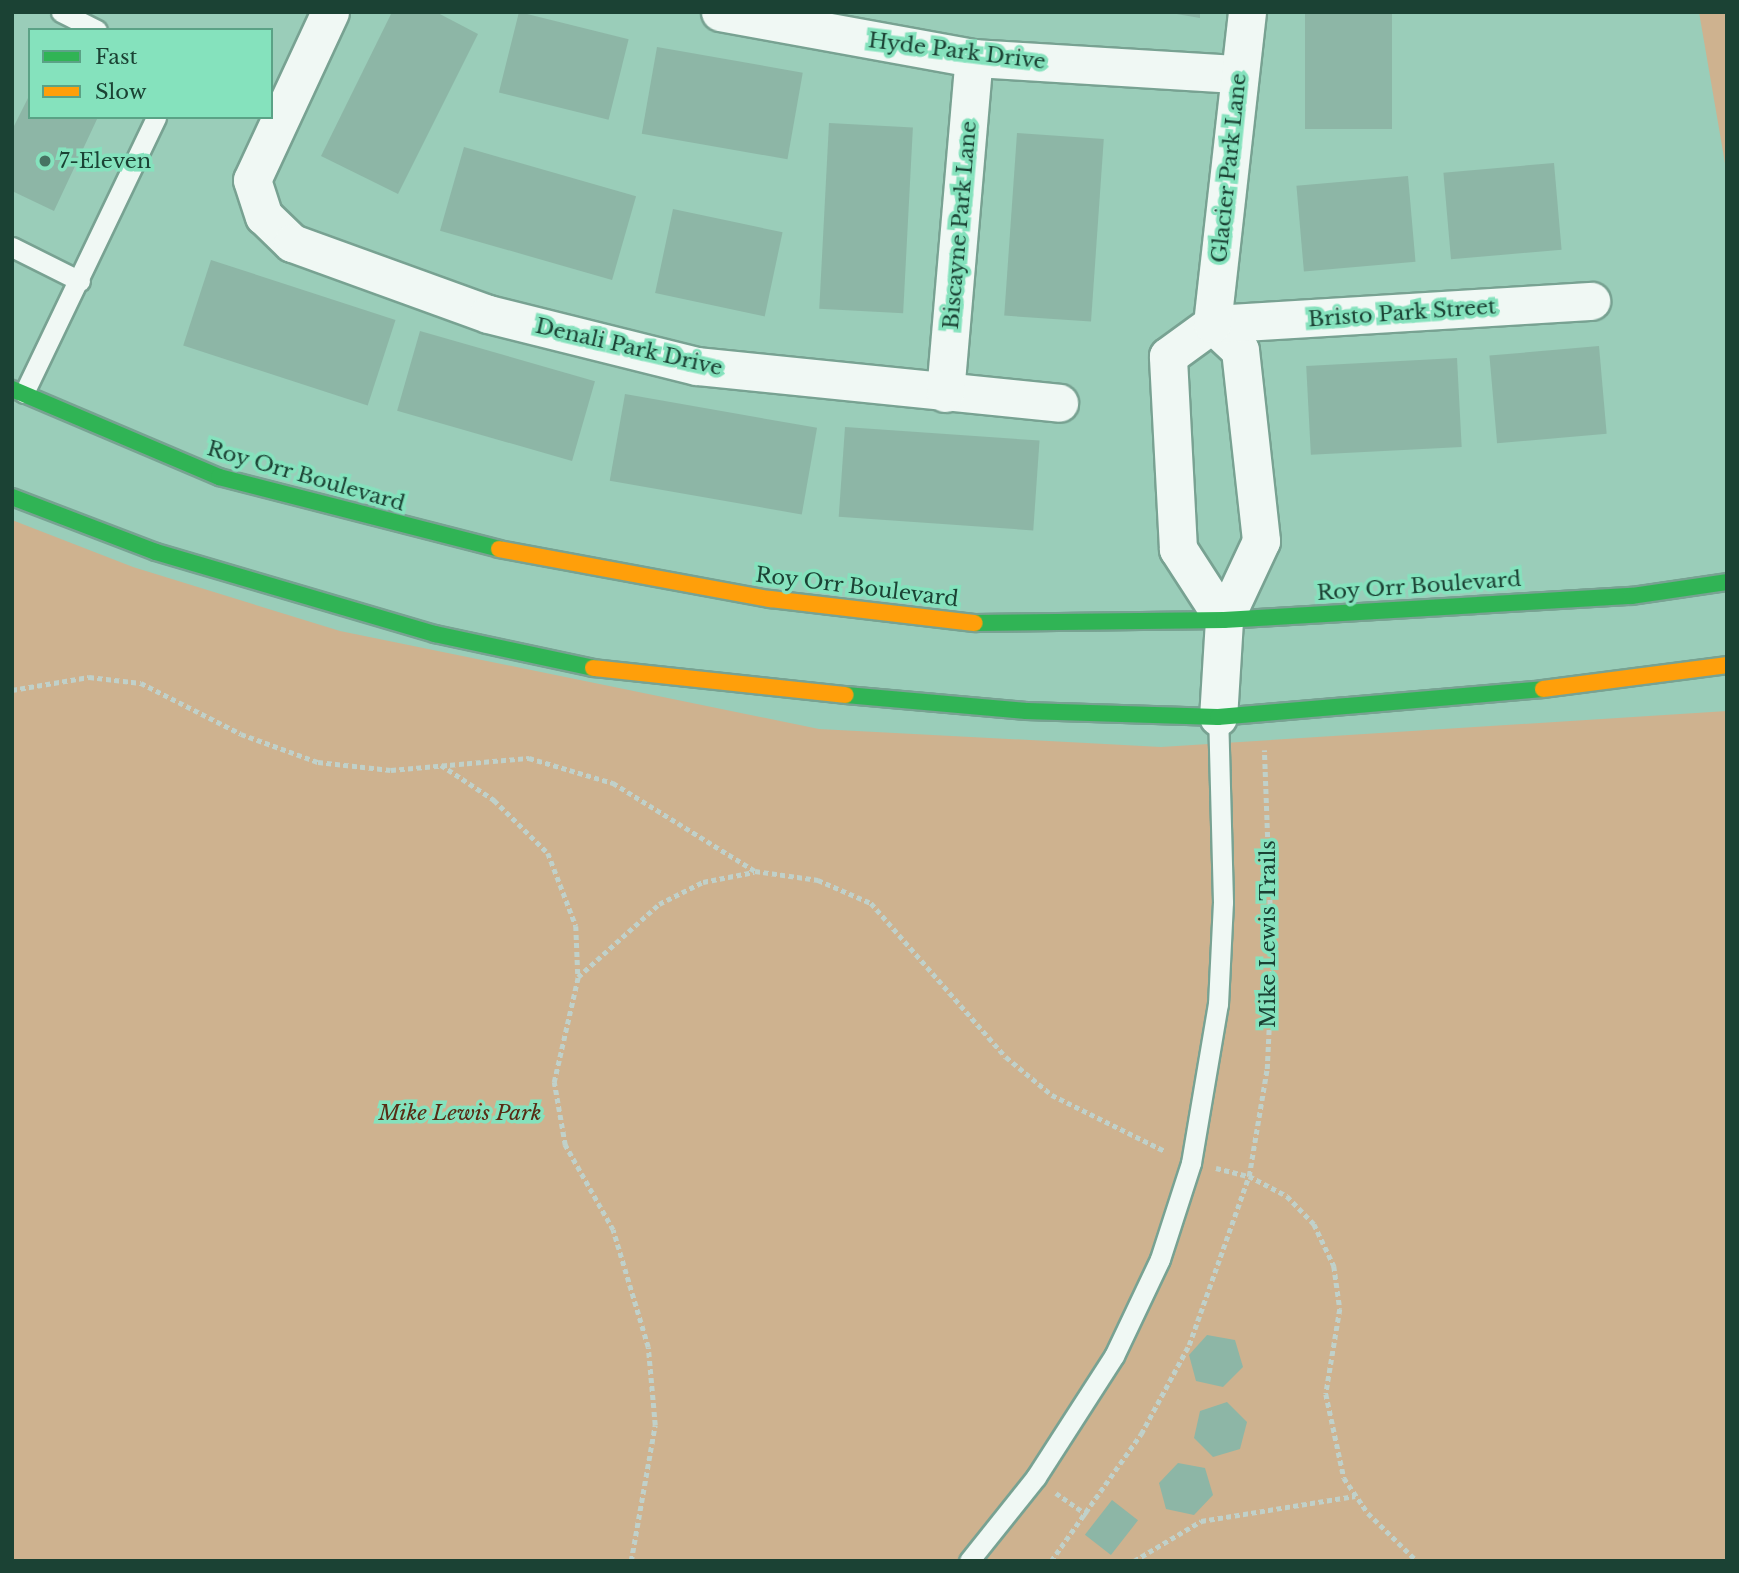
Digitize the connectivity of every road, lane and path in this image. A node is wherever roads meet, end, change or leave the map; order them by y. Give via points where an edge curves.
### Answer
1 (61, 12) edge
2 (330, 12) edge
3 (720, 12) edge
4 (1247, 12) edge
5 (806, 22) edge
6 (93, 28) edge
7 (974, 58) junction
8 (1238, 74) junction
9 (155, 119) edge
10 (12, 247) edge
11 (80, 281) junction
12 (1591, 301) dead end
13 (1212, 324) junction
14 (18, 391) edge
15 (945, 393) junction
16 (1059, 403) dead end
17 (12, 498) edge
18 (1727, 582) edge
19 (1224, 620) junction
20 (1727, 665) edge
21 (12, 690) edge
22 (1218, 716) junction
23 (440, 764) junction
24 (755, 871) junction
25 (578, 977) junction
26 (1191, 1163) junction
27 (1249, 1176) junction
28 (1036, 1478) junction
29 (1355, 1496) junction
30 (1087, 1516) junction
31 (631, 1561) edge
32 (969, 1561) edge
33 (1051, 1561) edge
34 (1134, 1561) edge
35 (1417, 1561) edge

1 - 6 lane
2 - 15 street, Denali Park Drive via 252,180 264,216 292,243 488,314 697,366
3 - 5 street, Hyde Park Drive
4 - 8 street, Glacier Park Lane
5 - 7 street, Hyde Park Drive
7 - 8 street, Hyde Park Drive
7 - 15 street, Biscayne Park Lane
8 - 13 street, Glacier Park Lane
9 - 11 lane
10 - 11 lane
11 - 14 lane
12 - 13 street, Bristo Park Street
13 - 19 street via 1240,350 1261,541
13 - 19 street via 1168,356 1178,549
14 - 19 main road, Roy Orr Boulevard via 219,477 472,544 770,599 986,624
15 - 16 street, Denali Park Drive
17 - 22 main road via 156,552 435,634 613,672 1026,711
18 - 19 main road, Roy Orr Boulevard via 1632,596
19 - 22 street
20 - 22 main road via 1538,690
21 - 23 path via 89,677 141,683 242,734 318,762 391,769
22 - 26 lane via 1223,902 1217,1004
22 - 27 path, Mike Lewis Trails via 1264,745 1272,964 1267,1069
23 - 24 path via 529,758 568,765 613,783
23 - 25 path via 504,807 548,853 576,926
24 - 25 path via 703,882 659,904
24 - 26 path via 818,880 871,904 909,939 970,1021 1052,1095
25 - 31 path via 554,1082 565,1145 613,1230 636,1294 655,1425
26 - 27 path
26 - 28 lane via 1160,1259 1114,1356
27 - 29 path via 1287,1196 1314,1224 1334,1266 1340,1309 1326,1394 1332,1438
27 - 30 path, Mike Lewis Trails via 1189,1345
28 - 30 path
28 - 32 lane
29 - 34 path via 1201,1521
29 - 35 path
30 - 33 path, Mike Lewis Trails

